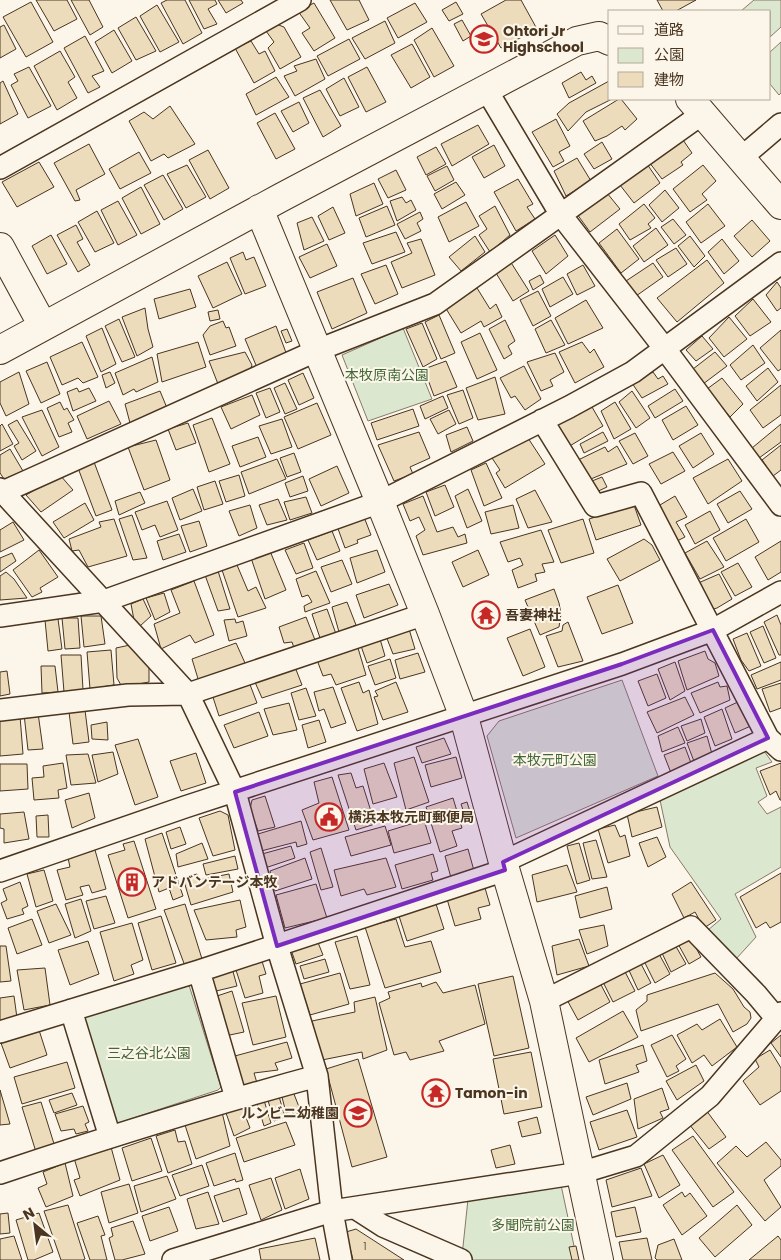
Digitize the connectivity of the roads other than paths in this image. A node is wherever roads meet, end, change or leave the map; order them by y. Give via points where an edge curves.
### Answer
1 (300, 0) edge
2 (608, 40) edge
3 (486, 89) junction
4 (696, 106) edge
5 (781, 124) edge
6 (741, 158) junction
7 (0, 168) edge
8 (781, 205) edge
9 (258, 209) junction
10 (561, 215) junction
11 (0, 247) edge
12 (781, 263) edge
13 (43, 326) junction
14 (665, 349) junction
15 (0, 350) edge
16 (318, 350) junction
17 (542, 420) junction
18 (1, 490) edge
19 (380, 502) junction
20 (781, 506) edge
21 (781, 592) edge
22 (104, 601) junction
23 (425, 614) junction
24 (0, 616) edge
25 (713, 630) junction
26 (188, 694) junction
27 (0, 710) edge
28 (464, 717) junction
29 (775, 744) edge
30 (234, 792) junction
31 (504, 866) junction
32 (0, 871) edge
33 (277, 946) junction
34 (199, 971) junction
35 (544, 1001) junction
36 (71, 1010) junction
37 (778, 1015) edge
38 (0, 1032) edge
39 (317, 1076) junction
40 (236, 1098) junction
41 (110, 1137) junction
42 (0, 1173) edge
43 (580, 1173) junction
44 (355, 1208) junction
45 (332, 1211) junction
46 (206, 1255) edge
47 (174, 1260) edge
48 (341, 1260) edge
49 (461, 1260) edge
50 (599, 1260) edge

1 - 7 street
2 - 3 street via 598,36 577,41
3 - 9 street
3 - 10 street
4 - 6 street
4 - 10 street
5 - 6 street
6 - 8 street
9 - 13 street
9 - 16 street
10 - 14 street
10 - 16 street via 436,304
11 - 13 street
12 - 14 street
13 - 15 street
14 - 17 street via 632,372
14 - 20 street
16 - 18 street
16 - 19 street
17 - 19 street
17 - 25 street via 595,506 641,493
18 - 22 street
19 - 22 street
19 - 23 street
21 - 25 street
22 - 24 street
22 - 26 street
23 - 26 street
23 - 28 street
25 - 28 street
25 - 29 street
26 - 27 street via 128,695
26 - 30 street
28 - 30 street
28 - 31 street
29 - 31 street
30 - 32 street
30 - 33 street
31 - 33 street
31 - 35 street
33 - 34 street
33 - 39 street
34 - 36 street
34 - 40 street
35 - 37 street via 692,928
35 - 43 street
36 - 38 street
36 - 41 street
37 - 43 street via 710,1096 636,1156
39 - 40 street
39 - 45 street
40 - 41 street
41 - 42 street
43 - 44 street
43 - 50 street
44 - 45 street
44 - 49 street via 383,1226
45 - 46 street
45 - 48 street
46 - 47 street

